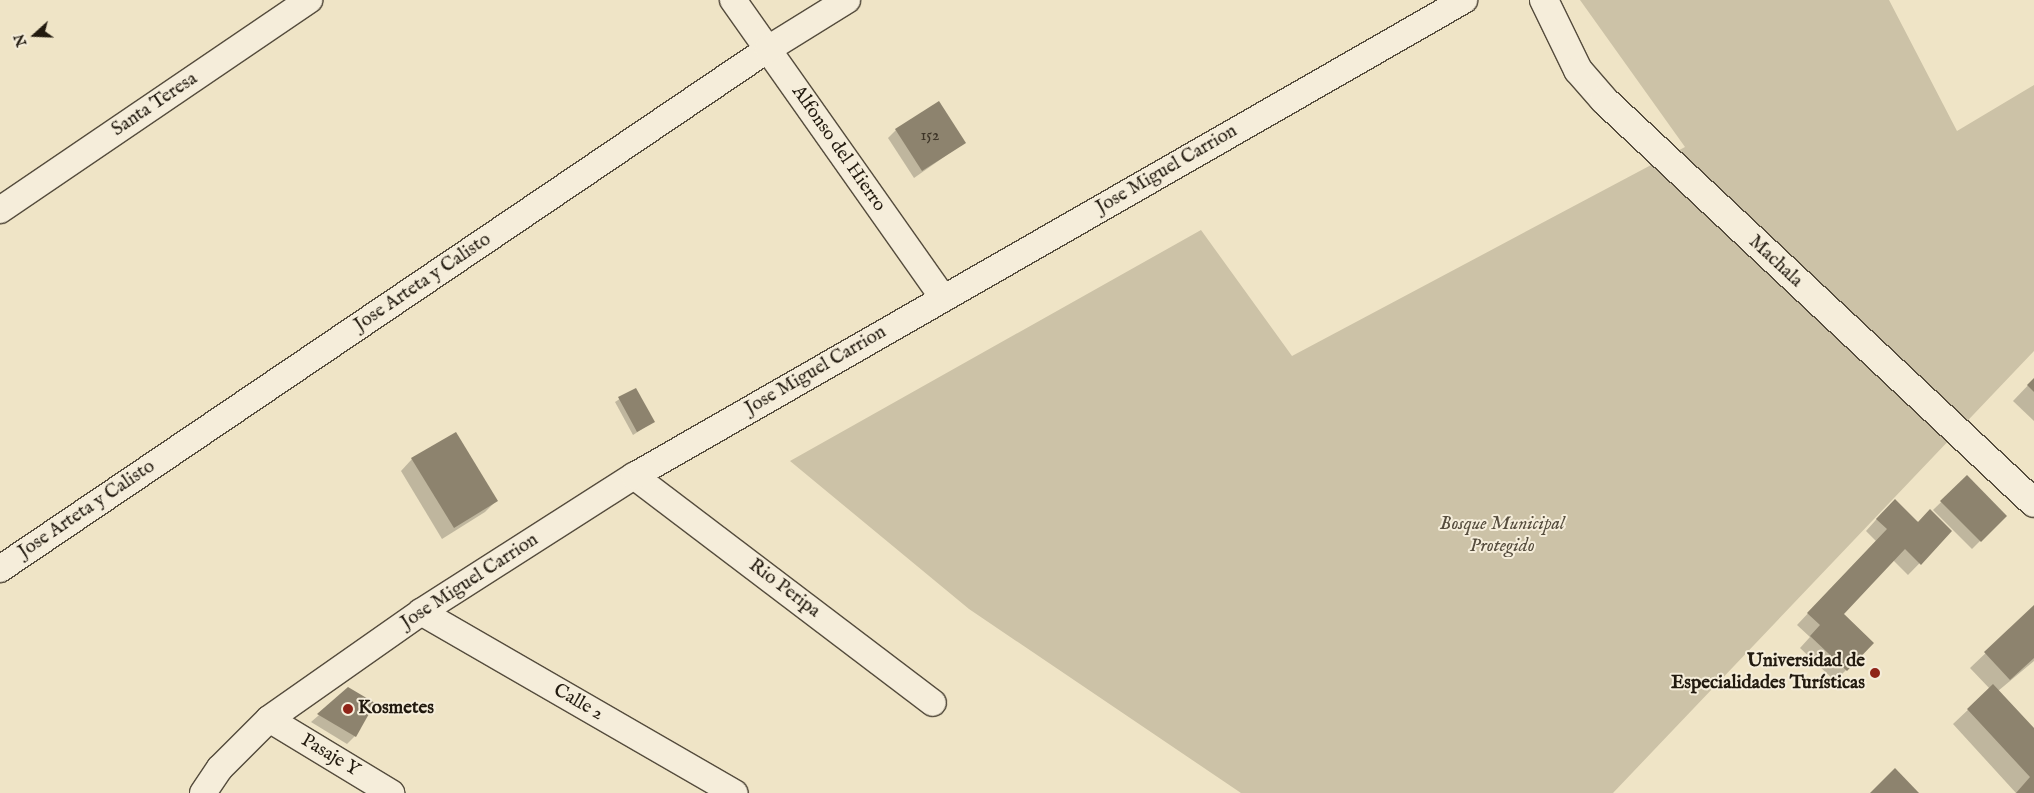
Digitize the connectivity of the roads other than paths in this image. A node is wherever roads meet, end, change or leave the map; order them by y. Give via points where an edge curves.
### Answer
1 (309, 0) edge
2 (733, 0) edge
3 (847, 0) edge
4 (1464, 0) edge
5 (1544, 0) edge
6 (768, 49) junction
7 (0, 210) edge
8 (943, 298) junction
9 (634, 476) junction
10 (2034, 503) edge
11 (0, 569) edge
12 (421, 612) junction
13 (933, 703) dead end
14 (269, 719) junction
15 (204, 793) edge
16 (391, 793) edge
17 (734, 793) edge

1 - 7 street, Santa Teresa
2 - 6 street, Alfonso del Hierro
3 - 6 street, Jose Arteta y Calisto
4 - 8 street, Jose Miguel Carrion
5 - 10 main road, Machala via 1578,70 1604,100
6 - 8 street, Alfonso del Hierro
6 - 11 street, Jose Arteta y Calisto
8 - 9 street, Jose Miguel Carrion
9 - 12 street, Jose Miguel Carrion
9 - 13 street, Rio Peripa
12 - 14 street, Jose Miguel Carrion
12 - 17 street, Calle 2
14 - 15 street, Jose Miguel Carrion via 220,768
14 - 16 street, Pasaje Y

